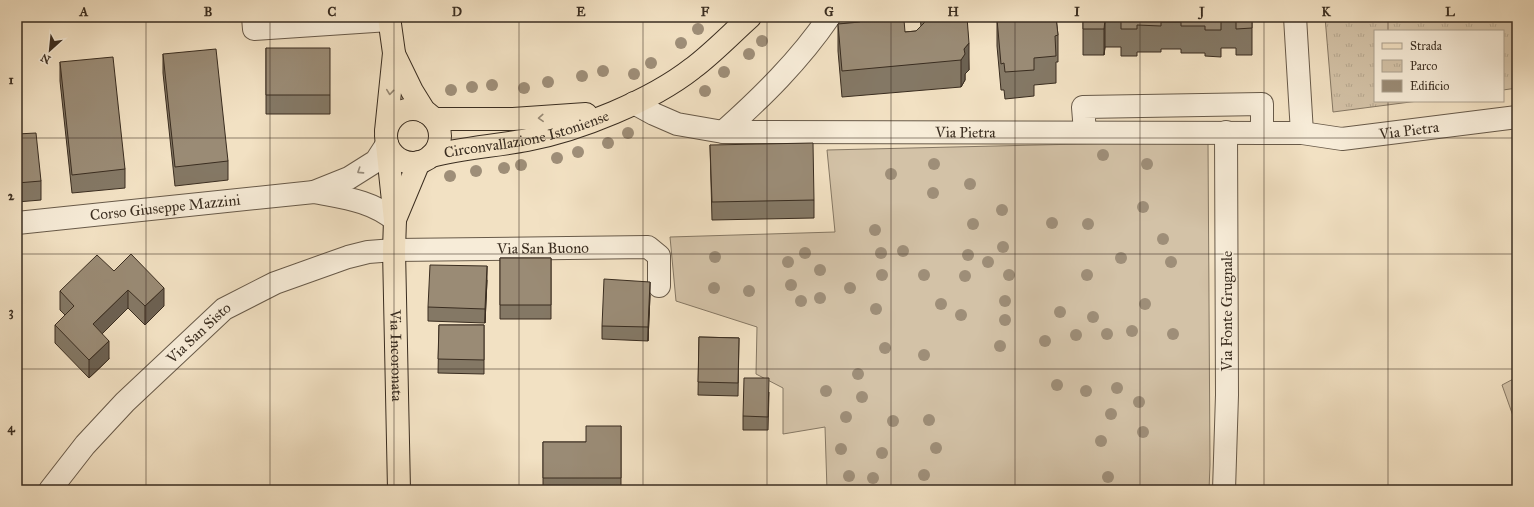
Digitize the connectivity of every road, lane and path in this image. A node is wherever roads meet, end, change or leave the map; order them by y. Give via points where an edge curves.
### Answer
1 (254, 17) edge
2 (750, 17) edge
3 (829, 17) edge
4 (1294, 17) edge
5 (389, 18) edge
6 (342, 20) edge
7 (394, 53) junction
8 (627, 105) junction
9 (429, 115) junction
10 (1517, 117) edge
11 (724, 132) junction
12 (1085, 132) junction
13 (1226, 132) junction
14 (1262, 132) junction
15 (1302, 132) junction
16 (387, 138) junction
17 (425, 159) junction
18 (314, 192) junction
19 (395, 220) junction
20 (17, 223) edge
21 (394, 250) junction
22 (659, 286) dead end
23 (50, 490) edge
24 (399, 490) edge
25 (1224, 490) edge

1 - 6 street via 254,29
2 - 8 main road, Circonvallazione Istoniense via 693,68 661,90
3 - 11 street via 797,60
4 - 15 street
5 - 6 street
5 - 7 main road, Corso Giuseppe Mazzini
7 - 9 main road, Corso Giuseppe Mazzini via 412,91
7 -> 16 main road, Corso Giuseppe Mazzini
8 -> 9 main road, Circonvallazione Istoniense via 575,116 513,119
8 - 11 street, Via Pietra via 677,124
8 - 17 main road, Circonvallazione Istoniense via 560,132 527,140 457,150
9 - 16 main road via 409,109 401,112 391,120
9 - 17 main road via 438,126 440,134 436,150
10 - 15 street, Via Pietra via 1342,139
11 - 12 street, Via Pietra
12 - 13 street, Via Pietra
12 - 14 street via 1083,107 1262,104
13 - 14 street, Via Pietra
13 - 25 street, Via Fonte Grugnale via 1227,395
14 - 15 street, Via Pietra
16 - 17 main road via 391,151 400,159 411,162
16 -> 18 street, Corso Giuseppe Mazzini via 376,161 349,178
16 - 19 main road, Via Incoronata
17 - 19 main road, Via Incoronata
18 - 19 street, Corso Giuseppe Mazzini via 375,206
18 - 20 street, Corso Giuseppe Mazzini
19 - 21 main road, Via Incoronata
21 - 22 street, Via San Buono via 648,248 659,256
21 - 23 street, Via San Sisto via 348,257 275,283 224,309 125,402 85,445
21 - 24 main road, Via Incoronata

